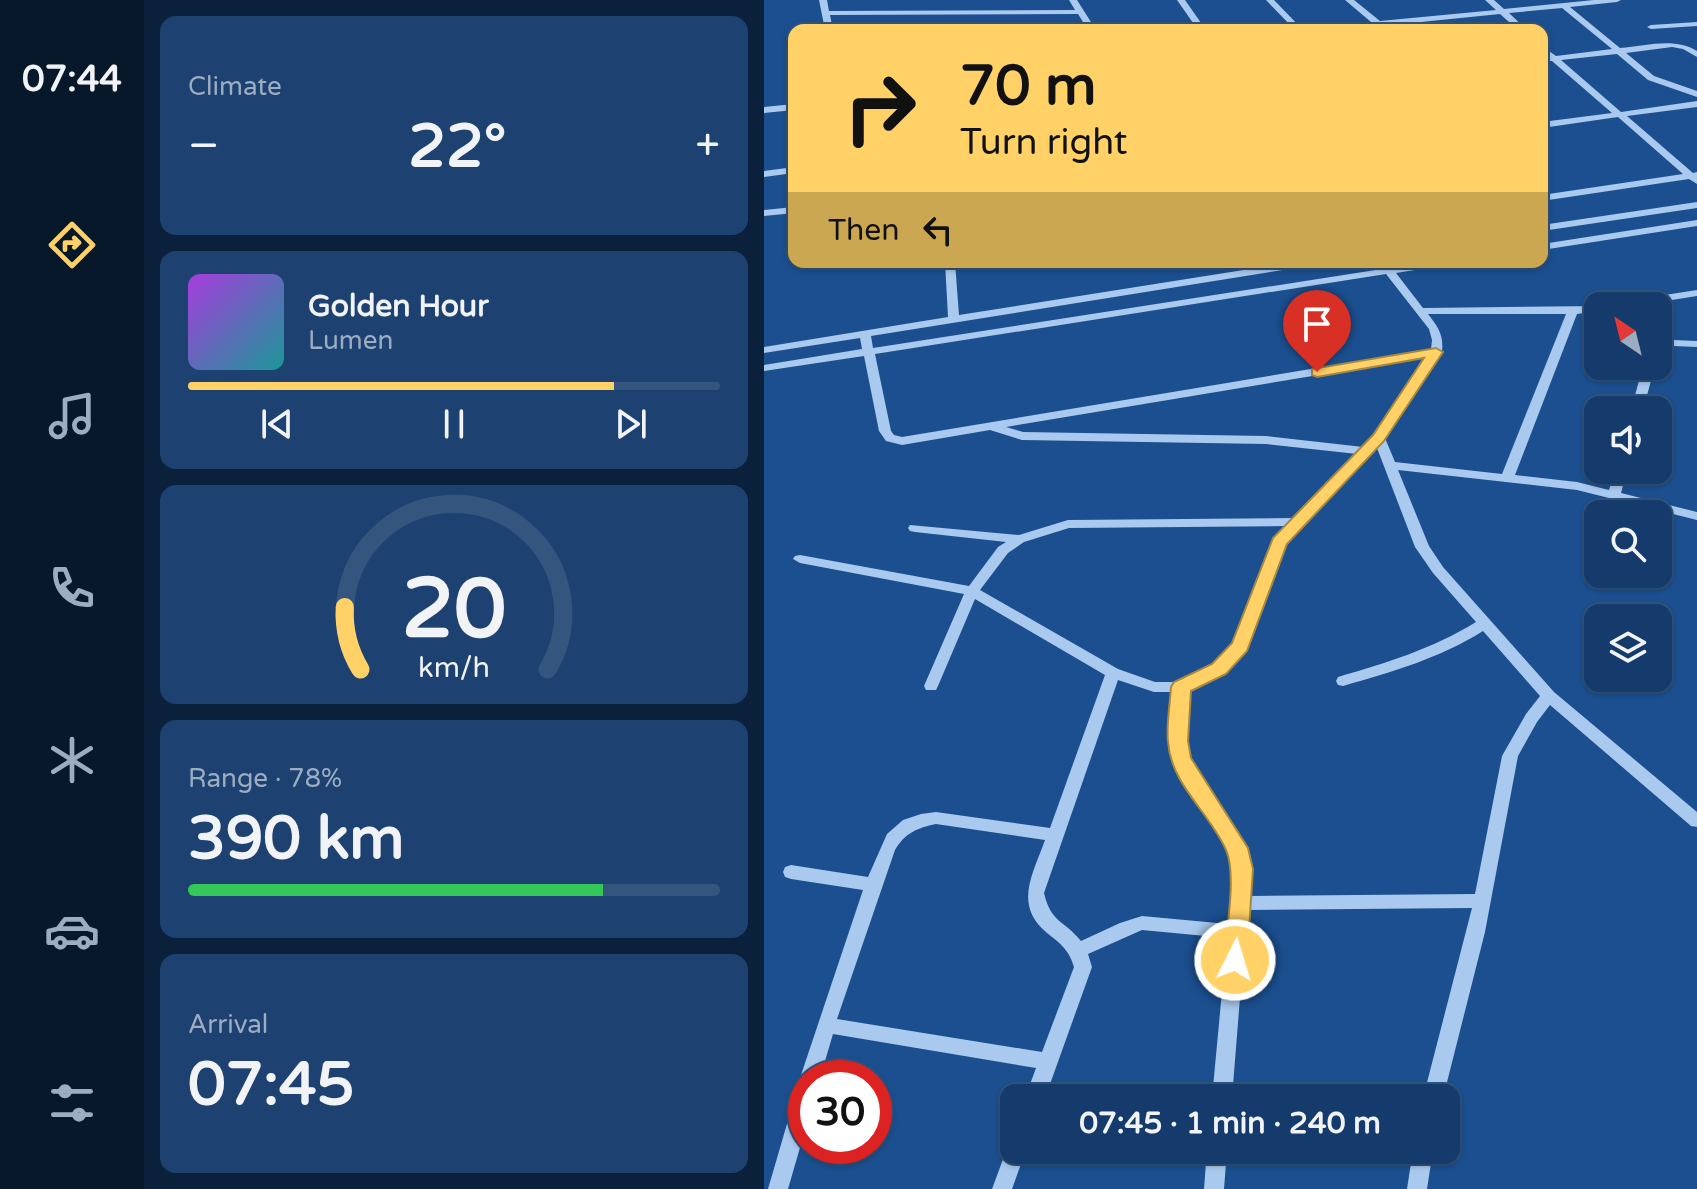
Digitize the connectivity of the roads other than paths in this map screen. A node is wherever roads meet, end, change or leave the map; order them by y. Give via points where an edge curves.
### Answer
1 (823, 0) edge
2 (1073, 0) edge
3 (1181, 0) edge
4 (1270, 0) edge
5 (1349, 0) edge
6 (1489, 0) edge
7 (1617, 0) edge
8 (1563, 5) junction
9 (1502, 11) junction
10 (1080, 12) junction
11 (826, 13) junction
12 (828, 24) edge
13 (1088, 24) edge
14 (1198, 24) edge
15 (1293, 24) edge
16 (1378, 24) joint
17 (1516, 24) edge
18 (1697, 24) edge
19 (1651, 27) dead end
20 (1619, 51) junction
21 (1548, 54) edge
22 (1697, 55) edge
23 (1554, 59) junction
24 (1548, 60) edge
25 (1697, 94) edge
26 (1697, 104) edge
27 (788, 108) edge
28 (764, 110) edge
29 (1619, 115) junction
30 (1548, 124) edge
31 (788, 171) edge
32 (764, 174) edge
33 (1695, 178) edge
34 (1548, 197) edge
35 (1697, 205) edge
36 (788, 211) edge
37 (764, 213) edge
38 (1697, 223) edge
39 (1548, 227) edge
40 (1548, 246) edge
41 (950, 268) edge
42 (1236, 268) edge
43 (1276, 268) joint
44 (1377, 268) edge
45 (1388, 268) edge
46 (1240, 274) junction
47 (1287, 287) junction
48 (1697, 293) edge
49 (1672, 297) edge
50 (1082, 299) junction
51 (1584, 310) edge
52 (1420, 311) junction
53 (1573, 311) junction
54 (979, 315) junction
55 (1090, 317) junction
56 (954, 319) junction
57 (985, 333) junction
58 (865, 334) junction
59 (1672, 343) edge
60 (1697, 344) edge
61 (764, 350) edge
62 (869, 351) junction
63 (1436, 352) junction
64 (764, 368) edge
65 (991, 427) junction
66 (1379, 438) junction
67 (1366, 451) junction
68 (1390, 465) junction
69 (1507, 478) junction
70 (1617, 484) edge
71 (1614, 494) junction
72 (1697, 516) edge
73 (1298, 522) junction
74 (915, 528) dead end
75 (1019, 539) junction
76 (800, 559) dead end
77 (972, 591) junction
78 (1485, 623) junction
79 (1113, 673) junction
80 (1343, 681) dead end
81 (931, 686) dead end
82 (1181, 687) junction
83 (1549, 696) junction
84 (1697, 821) edge
85 (1054, 835) junction
86 (791, 872) dead end
87 (873, 885) junction
88 (1481, 901) junction
89 (1241, 903) junction
90 (1238, 932) junction
91 (1080, 950) junction
92 (826, 1025) junction
93 (815, 1060) edge
94 (1049, 1062) junction
95 (1040, 1084) edge
96 (1223, 1084) edge
97 (1437, 1084) edge
98 (788, 1155) edge
99 (1011, 1164) edge
100 (1216, 1164) edge
101 (1421, 1164) edge
102 (778, 1189) edge
103 (1002, 1189) edge
104 (1214, 1189) edge
105 (1417, 1189) edge

1 - 11 street
2 - 10 street
3 - 14 street
4 - 15 street
5 - 16 street
6 - 9 street
7 - 8 street
8 - 9 street
8 - 20 street
9 - 16 street
9 - 17 street
10 - 11 street
10 - 13 street
11 - 12 street
18 - 19 street
20 - 22 street via 1679,45
20 - 23 street
20 - 25 street via 1651,78
21 - 23 street
23 - 24 street
23 - 29 street
26 - 29 street
27 - 28 street
29 - 30 street
29 - 33 street
31 - 32 street
33 - 34 street
35 - 39 street
36 - 37 street
38 - 40 street
41 - 56 street
42 - 46 street
43 - 46 street
43 - 47 street
44 - 47 street
45 - 52 street
46 - 50 street
47 - 55 street
48 - 49 street
50 - 54 street
50 - 55 street
51 - 53 street
52 - 53 street
52 - 63 street via 1434,329
53 - 69 street
54 - 56 street
54 - 57 street
55 - 57 street
56 - 58 street
57 - 62 street
58 - 61 street
58 - 62 street
59 - 60 street
62 - 64 street
62 - 65 street via 890,438 915,440
63 - 65 street
63 - 66 street
65 - 67 street via 1022,436 1266,440
66 - 67 street
66 - 68 street
67 - 73 street
68 - 69 street
68 - 78 street via 1422,547
69 - 71 street
70 - 71 street
71 - 72 street
73 - 75 street via 1068,524
73 - 82 street via 1272,556 1240,646 1219,669
74 - 75 street
75 - 77 street via 1003,550
76 - 77 street
77 - 79 street
77 - 81 street
78 - 80 street via 1416,661
78 - 83 street
79 - 82 street via 1154,687
79 - 85 street
82 - 89 street via 1181,758 1237,848
83 - 84 street
83 - 88 street via 1510,756
85 - 87 street via 919,820 893,835
85 - 91 street via 1035,893 1037,910 1046,924
86 - 87 street
87 - 92 street
88 - 89 street
88 - 97 street
89 - 90 street
90 - 91 street via 1142,923
90 - 96 street
91 - 94 street via 1083,967
92 - 93 street
92 - 94 street
94 - 95 street
98 - 102 street
99 - 103 street
100 - 104 street
101 - 105 street

